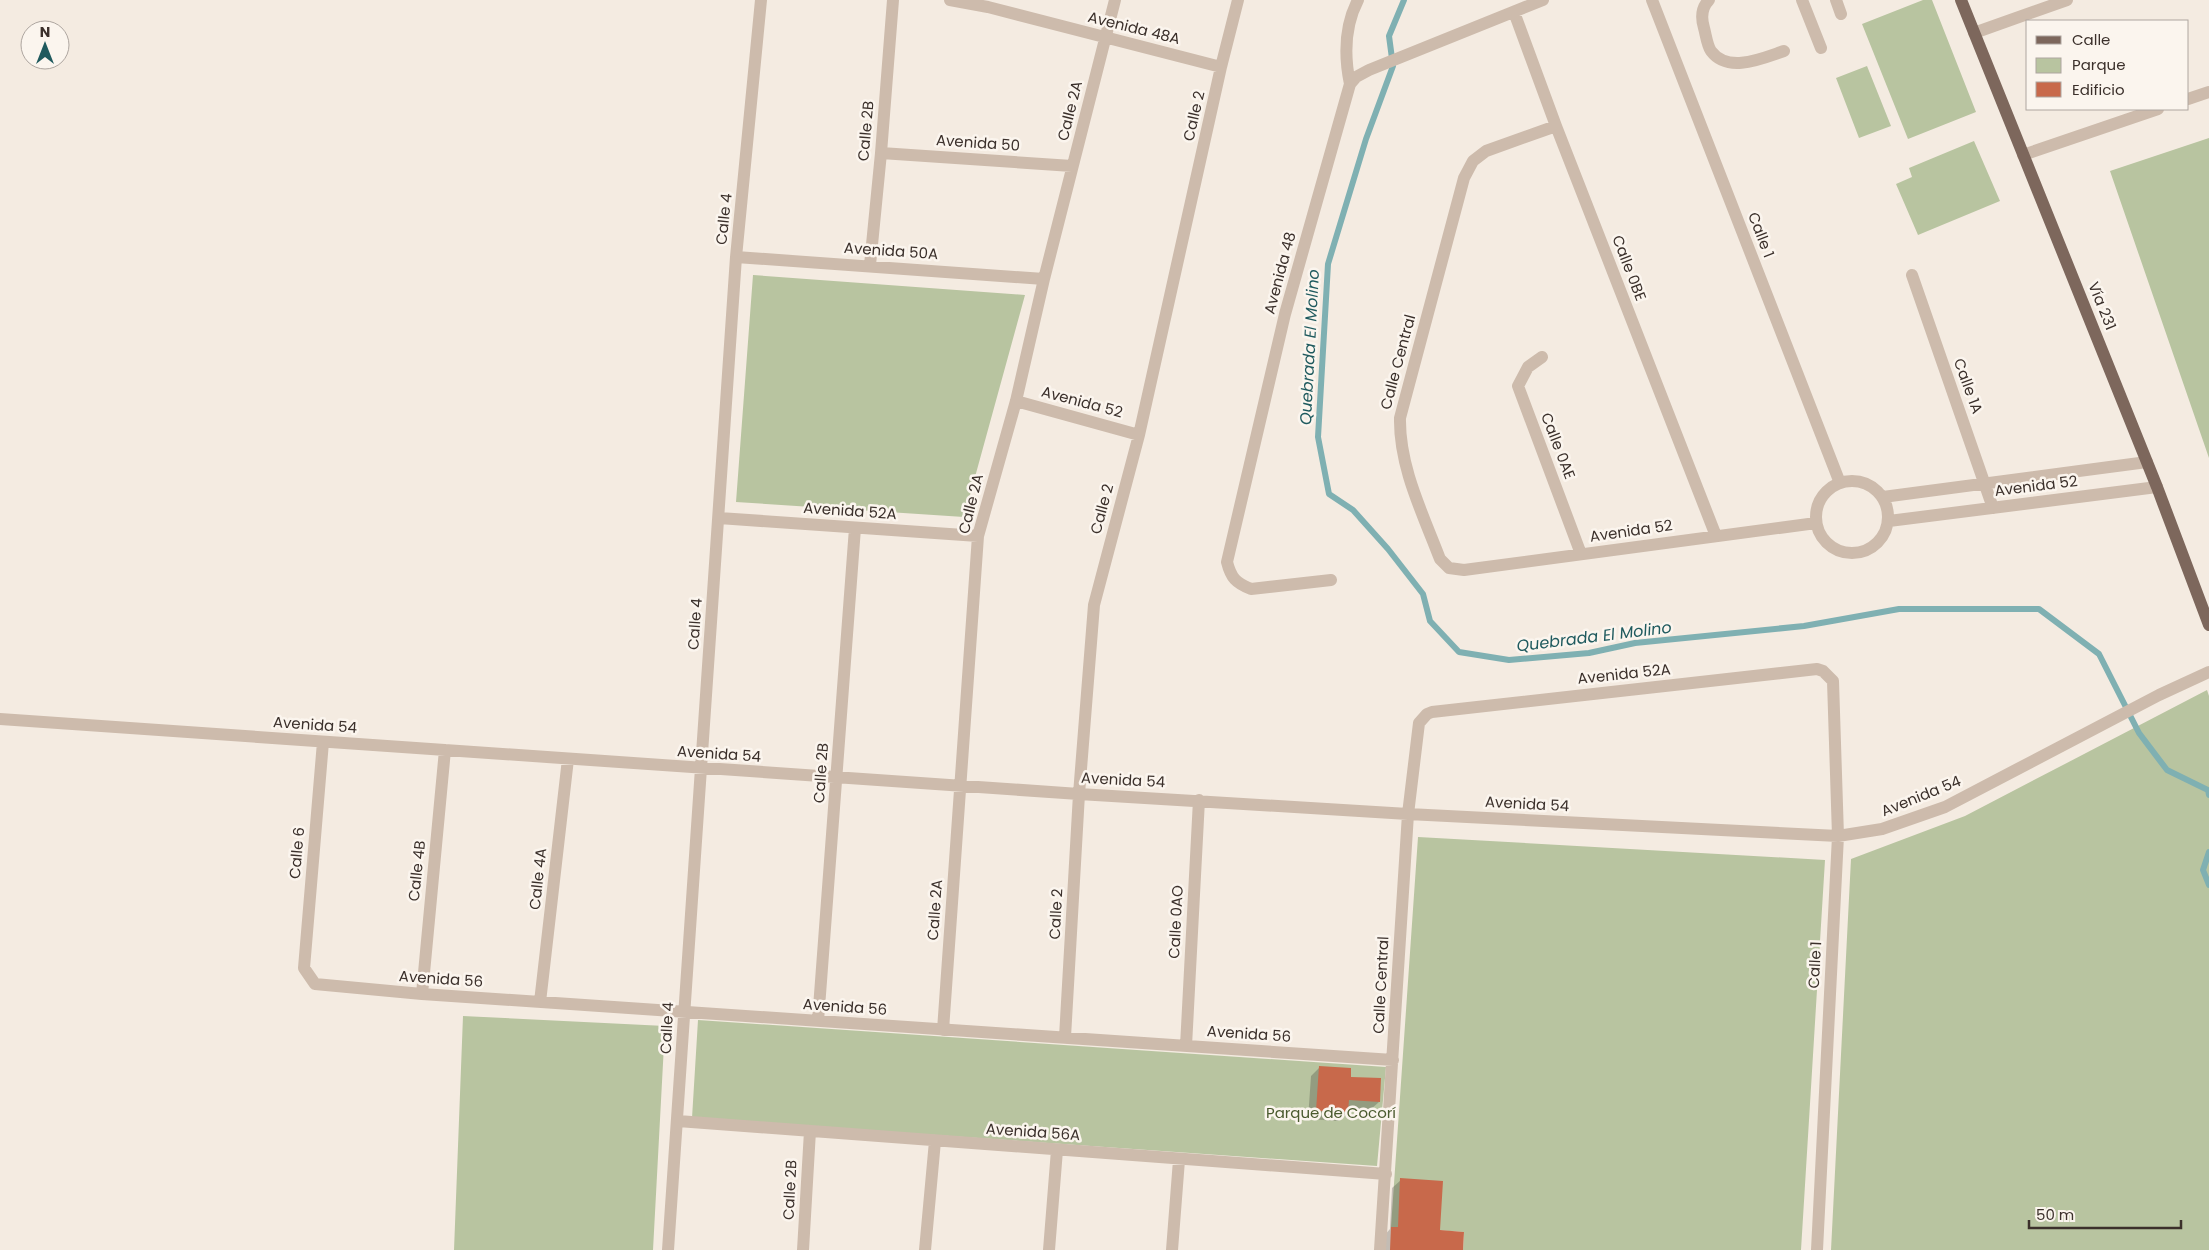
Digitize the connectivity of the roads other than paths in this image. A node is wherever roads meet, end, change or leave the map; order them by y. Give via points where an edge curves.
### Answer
1 (761, 0) edge
2 (892, 0) edge
3 (950, 0) edge
4 (1115, 0) edge
5 (1238, 0) edge
6 (1358, 0) edge
7 (1543, 0) edge
8 (1652, 0) edge
9 (1709, 0) edge
10 (1802, 0) edge
11 (1836, 0) edge
12 (1961, 0) edge
13 (2067, 0) edge
14 (989, 4) edge
15 (1514, 12) junction
16 (1841, 14) dead end
17 (1974, 33) junction
18 (1105, 38) junction
19 (1822, 48) dead end
20 (1784, 51) dead end
21 (1221, 67) junction
22 (1350, 84) junction
23 (2209, 92) edge
24 (2189, 99) edge
25 (2155, 110) edge
26 (1556, 126) junction
27 (881, 153) junction
28 (2023, 155) junction
29 (1072, 166) junction
30 (736, 257) junction
31 (870, 265) junction
32 (1912, 275) dead end
33 (1044, 279) junction
34 (1542, 357) dead end
35 (1016, 400) junction
36 (1139, 434) junction
37 (2147, 462) junction
38 (1840, 483) junction
39 (1986, 483) junction
40 (2157, 487) junction
41 (1883, 496) junction
42 (1993, 508) junction
43 (719, 518) junction
44 (1889, 521) junction
45 (1816, 524) junction
46 (855, 528) junction
47 (978, 536) junction
48 (1716, 536) junction
49 (1581, 554) junction
50 (1449, 568) joint
51 (1331, 580) dead end
52 (2209, 625) edge
53 (2209, 672) edge
54 (1833, 681) joint
55 (0, 719) edge
56 (1419, 723) joint
57 (324, 742) junction
58 (445, 750) junction
59 (568, 759) junction
60 (701, 769) junction
61 (837, 779) junction
62 (960, 786) junction
63 (1079, 794) junction
64 (1199, 800) junction
65 (1408, 814) junction
66 (1838, 836) junction
67 (304, 968) joint
68 (422, 994) junction
69 (540, 1002) junction
70 (684, 1012) junction
71 (818, 1021) junction
72 (943, 1030) junction
73 (1065, 1037) junction
74 (1186, 1046) junction
75 (1393, 1060) junction
76 (678, 1121) junction
77 (810, 1131) junction
78 (935, 1141) junction
79 (1057, 1150) junction
80 (1178, 1160) junction
81 (1386, 1174) junction
82 (668, 1250) edge
83 (803, 1250) edge
84 (925, 1250) edge
85 (1049, 1250) edge
86 (1172, 1250) edge
87 (1380, 1250) edge
88 (1816, 1250) edge

1 - 30 street, Calle 4
2 - 27 street, Calle 2B
3 - 14 street, Avenida 48A
4 - 18 street, Calle 2A
5 - 21 street, Calle 2
6 - 22 street via 1348,23 1346,61
7 - 15 street
8 - 38 street, Calle 1
9 - 20 street via 1704,5 1701,18 1711,50 1720,60 1742,62
10 - 19 street
11 - 16 street
12 - 17 main road, Vía 231
13 - 17 street
14 - 18 street, Avenida 48A
15 - 22 street via 1369,70
15 - 26 street, Calle 0BE
17 - 28 main road, Vía 231
18 - 21 street, Avenida 48A
18 - 29 street, Calle 2A
21 - 36 street, Calle 2
22 - 51 street, Avenida 48 via 1285,314 1227,562 1230,577 1251,589
23 - 24 street
25 - 28 street
26 - 48 street, Calle 0BE
26 - 50 street, Calle Central via 1486,151 1474,161 1464,178 1400,418 1399,439 1403,458 1440,559
27 - 29 street, Avenida 50
27 - 31 street, Calle 2B
28 - 37 main road, Vía 231
29 - 33 street, Calle 2A
30 - 31 street, Avenida 50A
30 - 43 street, Calle 4
31 - 33 street, Avenida 50A
32 - 39 street, Calle 1A
33 - 35 street, Calle 2A
34 - 49 street, Calle 0AE via 1528,366 1518,386
35 - 36 street, Avenida 52
35 - 47 street, Calle 2A
36 - 63 street, Calle 2 via 1094,605
37 - 39 street, Avenida 52
37 - 40 main road, Vía 231
38 - 41 street via 1868,484
38 - 45 street via 1821,499
39 - 41 street, Avenida 52
39 - 42 street, Calle 1A
40 - 42 street, Avenida 52
40 - 52 main road, Vía 231
41 - 44 street
42 - 44 street, Avenida 52
43 - 46 street, Avenida 52A
43 - 60 street, Calle 4
44 - 45 street via 1877,544 1866,551 1854,553 1830,545
45 - 48 street, Avenida 52
46 - 47 street, Avenida 52A
46 - 61 street, Calle 2B
47 - 62 street, Calle 2A
48 - 49 street, Avenida 52
49 - 50 street, Avenida 52 via 1464,570
53 - 66 street, Avenida 54 via 2159,694 1945,807 1882,829
54 - 56 street, Avenida 52A via 1818,669 1432,712
54 - 66 street, Calle 1
55 - 57 street, Avenida 54
56 - 65 street, Calle Central
57 - 58 street, Avenida 54
57 - 67 street, Calle 6
58 - 59 street, Avenida 54
58 - 68 street, Calle 4B
59 - 60 street, Avenida 54
59 - 69 street, Calle 4A
60 - 61 street, Avenida 54
60 - 70 street, Calle 4
61 - 62 street, Avenida 54
61 - 71 street, Calle 2B
62 - 63 street, Avenida 54
62 - 72 street, Calle 2A
63 - 64 street, Avenida 54
63 - 73 street, Calle 2
64 - 65 street, Avenida 54
64 - 74 street, Calle 0AO
65 - 66 street, Avenida 54
65 - 75 street, Calle Central
66 - 88 street, Calle 1
67 - 68 street, Avenida 56 via 315,984
68 - 69 street, Avenida 56
69 - 70 street, Avenida 56
70 - 71 street, Avenida 56
70 - 76 street, Calle 4
71 - 72 street, Avenida 56
72 - 73 street, Avenida 56
73 - 74 street, Avenida 56
74 - 75 street, Avenida 56
75 - 81 street, Calle Central
76 - 77 street, Avenida 56A
76 - 82 street, Calle 4
77 - 78 street, Avenida 56A
77 - 83 street, Calle 2B
78 - 79 street, Avenida 56A
78 - 84 street
79 - 80 street, Avenida 56A
79 - 85 street
80 - 81 street, Avenida 56A
80 - 86 street
81 - 87 street, Calle Central

